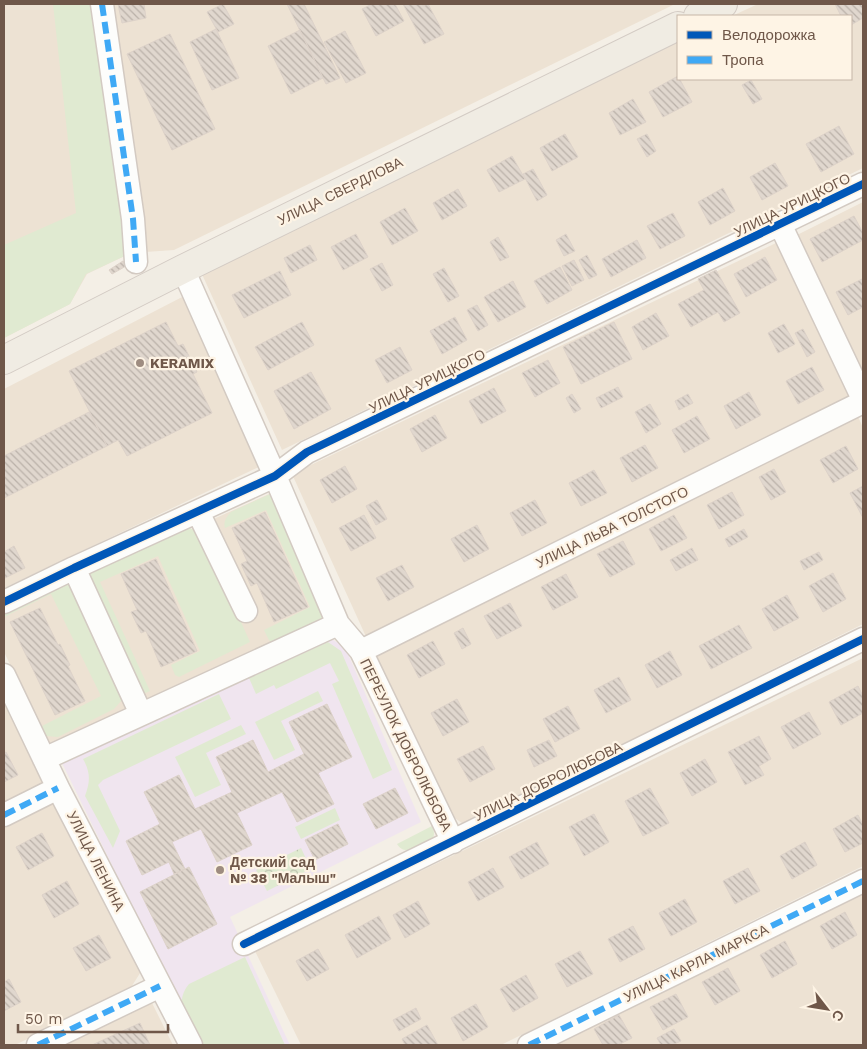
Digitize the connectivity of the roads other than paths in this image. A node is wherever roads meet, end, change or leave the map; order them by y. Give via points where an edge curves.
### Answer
1 (102, 4) edge
2 (723, 4) edge
3 (700, 15) edge
4 (677, 26) edge
5 (863, 184) edge
6 (780, 224) junction
7 (136, 262) dead end
8 (183, 269) junction
9 (4, 360) edge
10 (863, 401) edge
11 (275, 476) junction
12 (198, 512) junction
13 (74, 568) junction
14 (4, 602) edge
15 (246, 611) dead end
16 (338, 624) junction
17 (863, 639) edge
18 (361, 651) junction
19 (4, 675) edge
20 (141, 714) junction
21 (44, 759) junction
22 (58, 788) junction
23 (4, 815) edge
24 (453, 842) junction
25 (863, 881) edge
26 (244, 944) dead end
27 (160, 986) junction
28 (38, 1045) edge
29 (191, 1045) edge
30 (529, 1045) edge

1 - 7 street via 133,219
2 - 3 main road
4 - 8 main road, УЛИЦА СВЕРДЛОВА
5 - 6 street, УЛИЦА УРИЦКОГО
6 - 10 street
6 - 11 street, УЛИЦА УРИЦКОГО via 307,452
8 - 9 main road, УЛИЦА СВЕРДЛОВА
8 - 11 street, ПЕРЕУЛОК ДОБРОЛЮБОВА
10 - 18 street, УЛИЦА ЛЬВА ТОЛСТОГО
11 - 12 street, УЛИЦА УРИЦКОГО
11 - 16 street, ПЕРЕУЛОК ДОБРОЛЮБОВА
12 - 13 street, УЛИЦА УРИЦКОГО
12 - 15 street
13 - 14 street, УЛИЦА УРИЦКОГО
13 - 20 street
16 - 18 street, ПЕРЕУЛОК ДОБРОЛЮБОВА
16 - 20 street
17 - 24 street, УЛИЦА ДОБРОЛЮБОВА
18 - 24 street, ПЕРЕУЛОК ДОБРОЛЮБОВА
19 - 21 street, УЛИЦА ЛЕНИНА
20 - 21 street
21 - 22 street, УЛИЦА ЛЕНИНА
22 - 23 street
22 - 27 street, УЛИЦА ЛЕНИНА
24 - 26 street, УЛИЦА ДОБРОЛЮБОВА
25 - 30 street, УЛИЦА КАРЛА МАРКСА
27 - 28 street
27 - 29 street, УЛИЦА ЛЕНИНА

